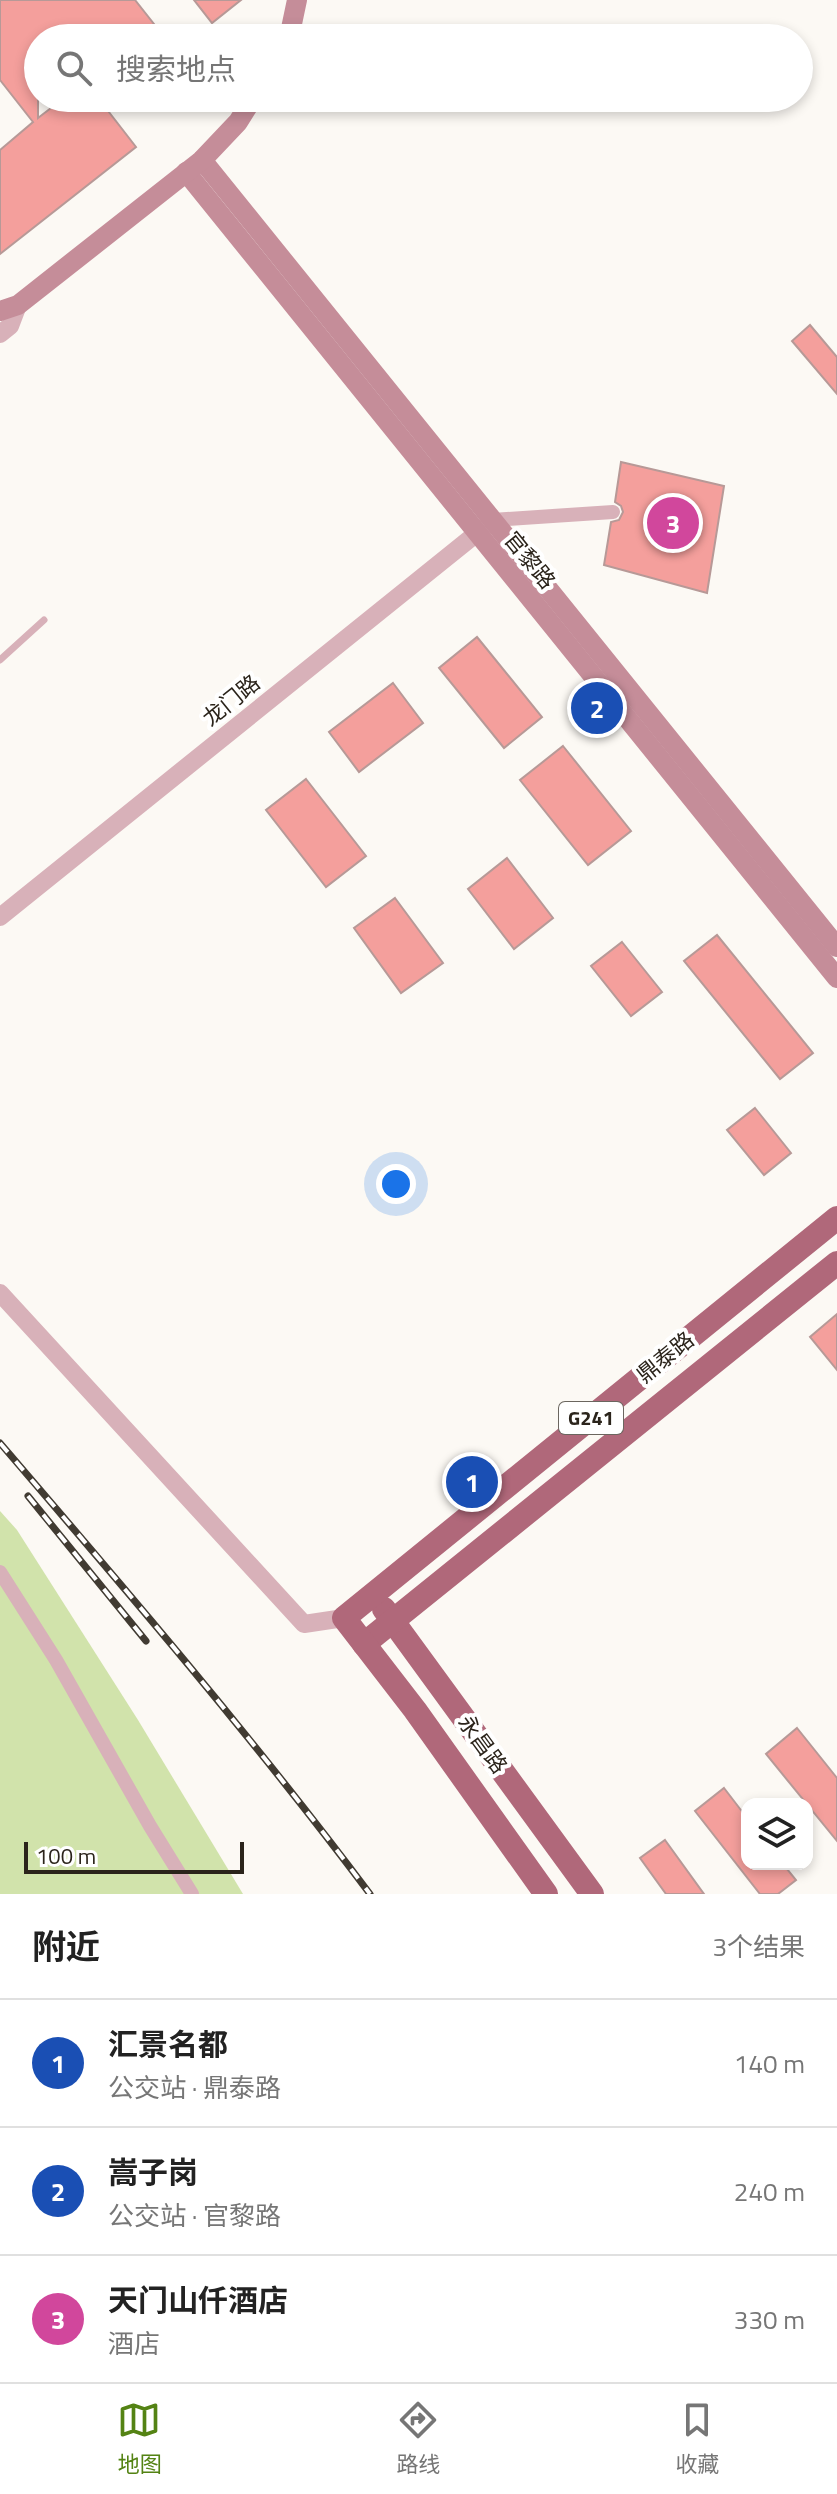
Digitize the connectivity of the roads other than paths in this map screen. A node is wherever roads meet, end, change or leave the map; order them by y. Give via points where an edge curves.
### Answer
1 (297, 0) edge
2 (292, 24) edge
3 (244, 112) edge
4 (194, 166) junction
5 (9, 308) edge
6 (0, 334) edge
7 (613, 512) dead end
8 (485, 526) junction
9 (44, 620) dead end
10 (0, 660) edge
11 (0, 917) edge
12 (837, 947) edge
13 (837, 978) edge
14 (837, 1218) edge
15 (837, 1263) edge
16 (0, 1293) edge
17 (0, 1572) edge
18 (373, 1595) junction
19 (344, 1618) junction
20 (393, 1621) junction
21 (364, 1644) junction
22 (192, 1894) edge
23 (546, 1894) edge
24 (592, 1894) edge

1 - 2 main road
3 - 4 main road
4 - 5 main road
4 - 8 main road, 官黎路
5 - 6 street via 10,326
7 - 8 street
8 - 11 street, 龙门路
8 - 12 main road, 官黎路
8 - 13 main road, 官黎路
9 - 10 lane
14 - 18 highway, 鼎泰路 / G241
15 - 20 highway, 鼎泰路 / G241
16 - 19 street via 304,1624
17 - 22 street
18 - 19 highway, 鼎泰路 / G241
18 - 20 highway, 永昌路
19 - 21 highway, 永昌路
20 - 21 highway, 鼎泰路 / G241
20 - 24 highway, 永昌路
21 - 23 highway, 永昌路

